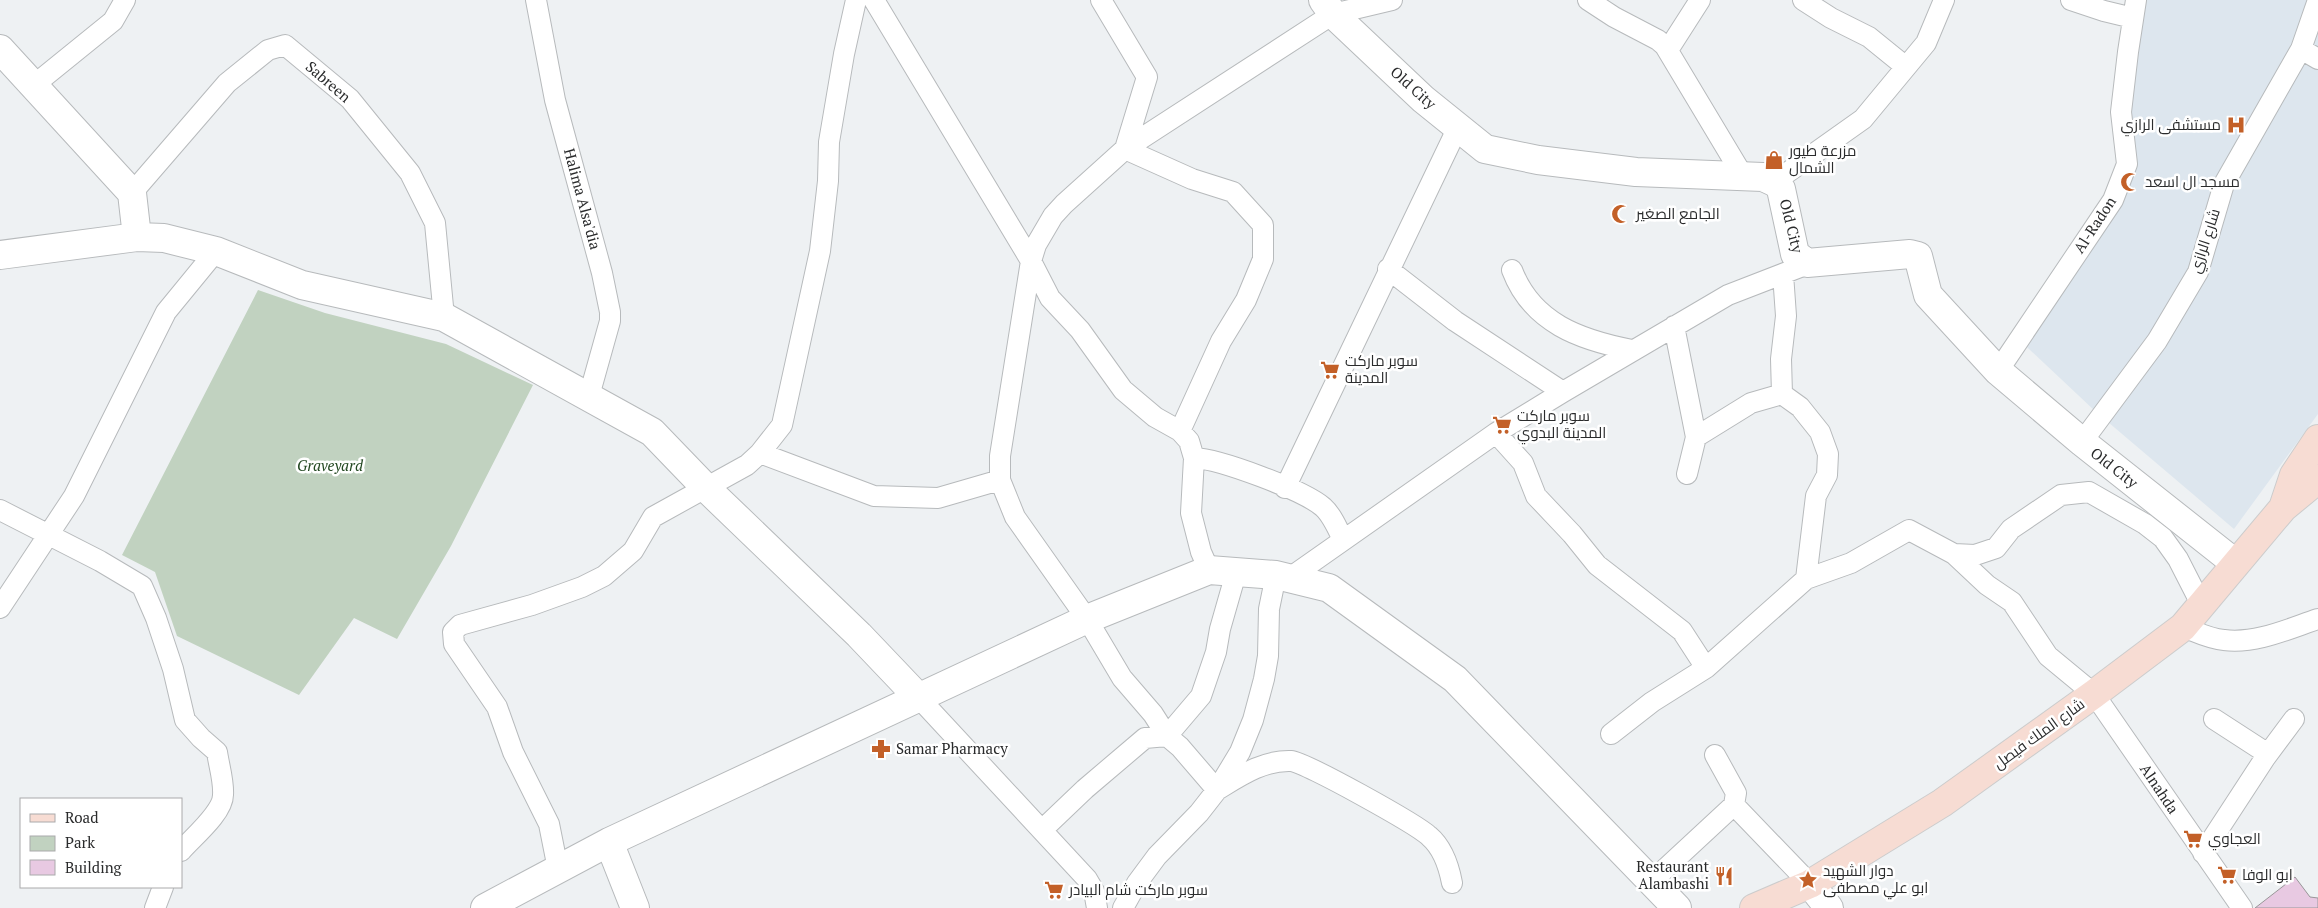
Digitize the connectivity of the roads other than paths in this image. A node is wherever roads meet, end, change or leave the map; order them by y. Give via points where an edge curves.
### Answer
1 (125, 0) edge
2 (536, 0) edge
3 (856, 0) edge
4 (874, 0) edge
5 (1101, 0) edge
6 (1392, 0) edge
7 (1588, 0) edge
8 (1700, 0) edge
9 (1803, 0) edge
10 (1944, 0) edge
11 (2071, 0) edge
12 (2318, 0) edge
13 (1328, 7) edge
14 (2135, 9) edge
15 (0, 49) edge
16 (2301, 49) junction
17 (1668, 50) junction
18 (2318, 59) edge
19 (1906, 67) junction
20 (34, 85) junction
21 (1458, 127) junction
22 (1125, 148) junction
23 (1743, 176) junction
24 (1774, 182) junction
25 (132, 193) junction
26 (137, 237) junction
27 (216, 251) junction
28 (0, 255) edge
29 (1031, 261) junction
30 (1808, 264) junction
31 (1388, 269) junction
32 (1512, 270) dead end
33 (1783, 274) junction
34 (444, 317) junction
35 (1674, 326) junction
36 (1632, 350) junction
37 (1998, 371) junction
38 (1563, 392) junction
39 (1782, 394) junction
40 (589, 396) junction
41 (1180, 431) junction
42 (1496, 433) junction
43 (1696, 437) junction
44 (2318, 439) edge
45 (2082, 442) junction
46 (760, 453) junction
47 (1194, 458) junction
48 (1687, 474) dead end
49 (2318, 479) edge
50 (1000, 480) junction
51 (706, 488) junction
52 (1285, 488) junction
53 (2283, 508) junction
54 (0, 510) edge
55 (48, 536) junction
56 (1343, 540) junction
57 (1954, 554) junction
58 (2235, 563) junction
59 (1209, 570) junction
60 (1236, 573) junction
61 (1284, 576) junction
62 (1806, 579) junction
63 (2201, 604) junction
64 (0, 608) edge
65 (1087, 619) junction
66 (2318, 619) edge
67 (2183, 627) junction
68 (1706, 668) junction
69 (2094, 694) junction
70 (919, 698) junction
71 (2294, 718) dead end
72 (2214, 719) dead end
73 (1611, 734) dead end
74 (1167, 736) junction
75 (2268, 754) junction
76 (1715, 755) dead end
77 (1217, 790) junction
78 (1734, 805) junction
79 (1042, 830) junction
80 (609, 842) junction
81 (182, 850) edge
82 (2203, 853) junction
83 (558, 869) junction
84 (1652, 880) junction
85 (1452, 883) dead end
86 (1810, 884) junction
87 (163, 888) edge
88 (155, 908) edge
89 (485, 908) edge
90 (635, 908) edge
91 (1097, 908) edge
92 (1123, 908) edge
93 (1677, 908) edge
94 (1754, 908) edge
95 (1829, 908) edge
96 (2242, 908) edge

1 - 20 street via 113,21
2 - 40 street, Halima Alsa'dia via 555,100 610,312
3 - 46 street via 829,142 826,216 819,260 782,425
4 - 29 street
5 - 22 street via 1147,77
6 - 13 street
7 - 17 street via 1658,40
8 - 17 street
9 - 19 street via 1869,37
10 - 19 street via 1926,43
11 - 14 street via 2104,11
12 - 16 street, شارع الرازي
13 - 21 street, Old City via 1423,99
13 - 22 street
14 - 37 street, Al-Radon via 2121,112 2127,157 2120,185
15 - 20 street
16 - 18 street
16 - 45 street, شارع الرازي via 2224,184 2198,272 2156,341
17 - 23 street
19 - 24 street via 1863,119
20 - 25 street
21 - 23 street, Old City via 1485,149 1538,160 1636,172
21 - 31 street
22 - 29 street via 1053,216 1036,245
22 - 41 street via 1192,180 1234,192 1263,224 1263,260
23 - 24 street, Old City via 1764,177
24 - 30 street, Old City via 1783,193 1795,254
25 - 26 street
25 - 34 street, Sabreen via 227,83 268,50 285,45 350,99 410,173 434,223
26 - 27 street via 164,238
26 - 28 street
27 - 34 street via 302,285
27 - 55 street via 166,312 74,496
29 - 41 street via 1050,298 1080,330 1123,390 1155,417
29 - 50 street via 1000,456
30 - 33 street
30 - 37 street, Old City via 1910,254 1918,256 1928,295
31 - 38 street via 1455,321
31 - 52 street
32 - 36 street via 1524,294 1542,314 1582,337
33 - 35 street via 1728,295
33 - 39 street via 1786,316 1781,359
34 - 40 street
35 - 36 street
35 - 43 street
36 - 38 street
37 - 45 street, Old City
38 - 42 street
39 - 43 street via 1751,403
39 - 62 street via 1800,407 1820,432 1828,454 1827,475 1816,496
40 - 51 street via 652,432
41 - 47 street via 1192,448
42 - 56 street
42 - 68 street via 1523,463 1536,496 1597,565 1682,631
43 - 48 street
44 - 53 main road via 2294,474
45 - 58 street, Old City
46 - 50 street via 874,496 938,498
46 - 51 street via 733,474
47 - 52 street via 1219,462
47 - 59 street via 1190,509
49 - 53 main road
50 - 65 street via 1014,517
51 - 70 street
51 - 83 street via 653,517 633,551 604,576 532,605 462,624 452,632 454,644 497,707 513,752 549,824
52 - 56 street via 1324,508
53 - 58 main road, شارع الملك فيصل
54 - 55 street
55 - 64 street
55 - 81 street via 142,586 173,669 185,720 217,752 224,797 209,822
56 - 61 street
57 - 62 street via 1909,530 1851,563
57 - 63 street via 1974,555 1996,548 2010,529 2060,495 2089,492 2146,524 2163,538
57 - 69 street, Alnahda via 1987,585 2012,602 2048,656
58 - 63 main road, شارع الملك فيصل
59 - 60 street
59 - 65 street
60 - 61 street
60 - 74 street via 1201,696
61 - 77 street via 1269,610 1268,656 1261,692 1242,747
61 - 84 street via 1329,588 1455,679
62 - 68 street
63 - 67 main road, شارع الملك فيصل
65 - 70 street
65 - 74 street via 1122,678
66 - 67 street via 2261,638 2236,641 2208,637
67 - 69 main road, شارع الملك فيصل
68 - 73 street via 1652,702
69 - 82 street, Alnahda
69 - 86 main road, شارع الملك فيصل via 1942,803
70 - 79 street
70 - 80 street
71 - 75 street
72 - 75 street
74 - 77 street
74 - 79 street via 1145,738
75 - 82 street
76 - 78 street via 1736,793
77 - 85 street via 1254,768 1292,761 1338,782 1429,836 1444,856
77 - 92 street via 1157,856
78 - 84 street
78 - 86 street
79 - 91 street via 1090,882
80 - 83 street
80 - 90 street
82 - 96 street, Alnahda
83 - 89 street
84 - 93 street
86 - 94 main road, شارع الملك فيصل
86 - 95 street
87 - 88 street

